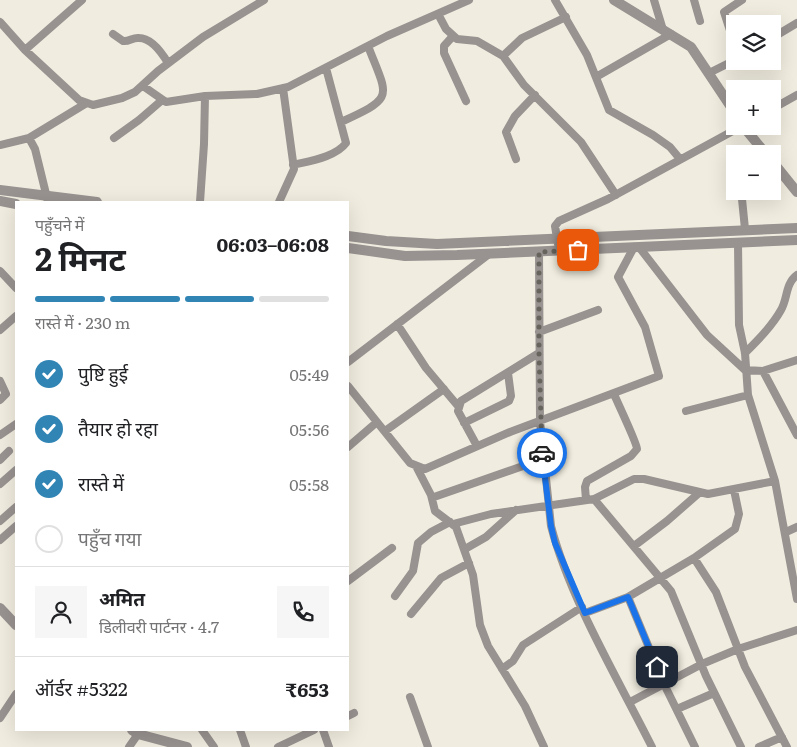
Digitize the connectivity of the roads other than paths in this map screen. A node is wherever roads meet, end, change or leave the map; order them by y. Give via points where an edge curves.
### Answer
1 (82, 0) edge
2 (264, 0) edge
3 (470, 0) edge
4 (555, 0) edge
5 (614, 0) edge
6 (654, 0) edge
7 (694, 0) edge
8 (742, 0) edge
9 (438, 14) junction
10 (566, 17) junction
11 (726, 18) edge
12 (700, 21) dead end
13 (0, 22) edge
14 (797, 23) edge
15 (667, 32) junction
16 (781, 33) edge
17 (113, 34) dead end
18 (453, 36) junction
19 (368, 46) junction
20 (25, 50) junction
21 (503, 56) junction
22 (168, 63) junction
23 (726, 64) edge
24 (326, 68) junction
25 (709, 73) junction
26 (596, 77) junction
27 (142, 86) junction
28 (283, 88) junction
29 (535, 95) junction
30 (797, 95) edge
31 (205, 96) junction
32 (726, 99) edge
33 (161, 101) junction
34 (466, 101) dead end
35 (85, 104) junction
36 (781, 104) edge
37 (341, 122) junction
38 (726, 135) edge
39 (750, 135) edge
40 (29, 138) junction
41 (114, 138) dead end
42 (0, 145) edge
43 (758, 145) edge
44 (516, 159) dead end
45 (680, 159) junction
46 (293, 165) junction
47 (781, 169) edge
48 (794, 181) edge
49 (0, 190) edge
50 (797, 192) edge
51 (616, 195) junction
52 (48, 200) edge
53 (742, 200) edge
54 (0, 201) edge
55 (72, 201) edge
56 (200, 201) edge
57 (280, 201) edge
58 (15, 204) edge
59 (797, 228) edge
60 (745, 230) junction
61 (349, 236) edge
62 (557, 239) junction
63 (797, 240) edge
64 (738, 243) junction
65 (637, 247) junction
66 (349, 248) edge
67 (559, 250) junction
68 (539, 252) junction
69 (489, 254) junction
70 (0, 271) edge
71 (797, 275) edge
72 (15, 287) edge
73 (598, 310) dead end
74 (15, 317) edge
75 (397, 324) junction
76 (0, 330) edge
77 (539, 332) junction
78 (539, 353) junction
79 (745, 353) junction
80 (349, 358) edge
81 (797, 360) edge
82 (745, 370) junction
83 (763, 371) junction
84 (508, 374) junction
85 (0, 381) edge
86 (349, 387) edge
87 (444, 389) junction
88 (614, 394) junction
89 (748, 394) junction
90 (0, 400) edge
91 (458, 406) junction
92 (686, 411) dead end
93 (377, 422) junction
94 (540, 422) junction
95 (464, 423) junction
96 (15, 425) edge
97 (384, 431) junction
98 (0, 435) edge
99 (797, 435) edge
100 (349, 446) edge
101 (477, 446) junction
102 (9, 451) dead end
103 (543, 459) junction
104 (0, 460) edge
105 (417, 468) junction
106 (15, 471) edge
107 (775, 481) junction
108 (0, 484) edge
109 (734, 490) junction
110 (699, 492) junction
111 (430, 495) junction
112 (590, 499) junction
113 (548, 504) junction
114 (15, 508) edge
115 (517, 510) junction
116 (0, 521) edge
117 (451, 523) junction
118 (15, 527) edge
119 (797, 527) edge
120 (786, 532) junction
121 (0, 540) edge
122 (634, 546) junction
123 (392, 548) dead end
124 (464, 549) junction
125 (694, 558) junction
126 (469, 563) junction
127 (794, 575) edge
128 (662, 578) junction
129 (349, 580) edge
130 (395, 596) dead end
131 (628, 597) junction
132 (797, 599) edge
133 (0, 608) edge
134 (584, 610) junction
135 (411, 614) dead end
136 (15, 624) edge
137 (797, 630) edge
138 (738, 649) junction
139 (702, 664) junction
140 (502, 669) junction
141 (664, 684) junction
142 (714, 693) junction
143 (15, 696) edge
144 (410, 697) dead end
145 (630, 702) junction
146 (677, 709) junction
147 (0, 718) edge
148 (203, 731) edge
149 (240, 731) edge
150 (312, 731) edge
151 (323, 731) edge
152 (135, 732) edge
153 (782, 737) junction
154 (129, 747) edge
155 (187, 747) edge
156 (214, 747) edge
157 (246, 747) edge
158 (278, 747) edge
159 (329, 747) edge
160 (428, 747) edge
161 (544, 747) edge
162 (652, 747) edge
163 (695, 747) edge
164 (741, 747) edge
165 (759, 747) edge
166 (787, 747) edge

1 - 20 street
2 - 22 street via 203,37
3 - 9 street
4 - 10 street
5 - 15 street
6 - 15 street
7 - 12 street
8 - 11 street via 724,12
9 - 18 street
9 - 19 street
10 - 21 street via 522,38
10 - 26 street
13 - 20 street
14 - 16 street
15 - 25 street via 691,47
15 - 26 street
17 - 22 street via 123,41 146,40 157,47
18 - 21 street via 457,40 477,41
18 - 34 street via 444,46 444,53
19 - 24 street
19 - 37 street via 384,87 383,95 375,106
20 - 35 street
21 - 29 street
22 - 27 street
23 - 25 street
24 - 28 street
24 - 37 street
25 - 32 street
26 - 45 street via 609,110 653,135
27 - 33 street
27 - 35 street via 122,98
28 - 31 street via 257,94
28 - 46 street
29 - 44 street via 515,116 506,132
29 - 51 street via 581,142
30 - 36 street
31 - 33 street
31 - 56 street
33 - 41 street
35 - 40 street
37 - 46 street via 347,140 342,149
38 - 45 street
39 - 43 street
40 - 42 street
40 - 52 street via 35,149
45 - 51 street
46 - 57 street via 292,178
47 - 48 street
48 - 50 street
49 - 52 street
51 - 62 street via 556,224
52 - 55 street
53 - 60 street
54 - 58 street
59 - 60 street
60 - 62 street
61 - 62 street via 414,244
62 - 67 street
63 - 64 street
64 - 65 street
64 - 79 street via 739,325
65 - 67 street
65 - 82 street via 707,336
65 - 88 street via 618,277 645,327 659,376
66 - 69 street via 406,256
67 - 68 street
68 - 69 street
68 - 77 street
69 - 75 street
70 - 72 street
71 - 79 street via 789,282 777,317
73 - 77 street
74 - 76 street
75 - 80 street
75 - 87 street
77 - 78 street
78 - 84 street
78 - 94 street
79 - 82 street
81 - 83 street
82 - 83 street
82 - 89 street
83 - 99 street
84 - 91 street via 461,401
84 - 95 street via 509,401
85 - 90 street via 6,390
86 - 93 street
87 - 91 street
87 - 97 street
88 - 94 street
88 - 112 street via 637,449 631,456 587,481 584,486
89 - 92 street
89 - 107 street
91 - 95 street
93 - 97 street
93 - 100 street
94 - 101 street
94 - 103 street
95 - 101 street
96 - 98 street
97 - 105 street
101 - 105 street via 425,469
102 - 104 street
103 - 111 street via 440,496
103 - 113 street
105 - 111 street
106 - 108 street
107 - 109 street
107 - 120 street
109 - 110 street via 708,494
109 - 125 street via 739,514 735,529
110 - 112 street via 634,479
110 - 122 street via 667,522
111 - 117 street via 435,511
112 - 113 street
112 - 122 street
113 - 115 street
113 - 134 street via 555,543
114 - 116 street
115 - 117 street
115 - 124 street via 486,537
117 - 124 street
117 - 130 street via 431,532 418,543 412,571
118 - 121 street
119 - 120 street
120 - 127 street
122 - 128 street
123 - 129 street
124 - 126 street
125 - 128 street
125 - 138 street via 716,592
126 - 135 street via 441,578
126 - 140 street via 480,625
127 - 132 street
128 - 131 street
128 - 139 street via 679,605
131 - 134 street
131 - 141 street
133 - 136 street
134 - 140 street via 523,645
134 - 145 street
137 - 138 street
138 - 139 street
138 - 153 street
139 - 141 street
139 - 142 street
140 - 161 street via 525,706
141 - 145 street
141 - 146 street
142 - 146 street
142 - 164 street
143 - 147 street
144 - 160 street
145 - 162 street
146 - 163 street
148 - 156 street
149 - 157 street
150 - 158 street
151 - 159 street
152 - 154 street
152 - 155 street
153 - 165 street
153 - 166 street

